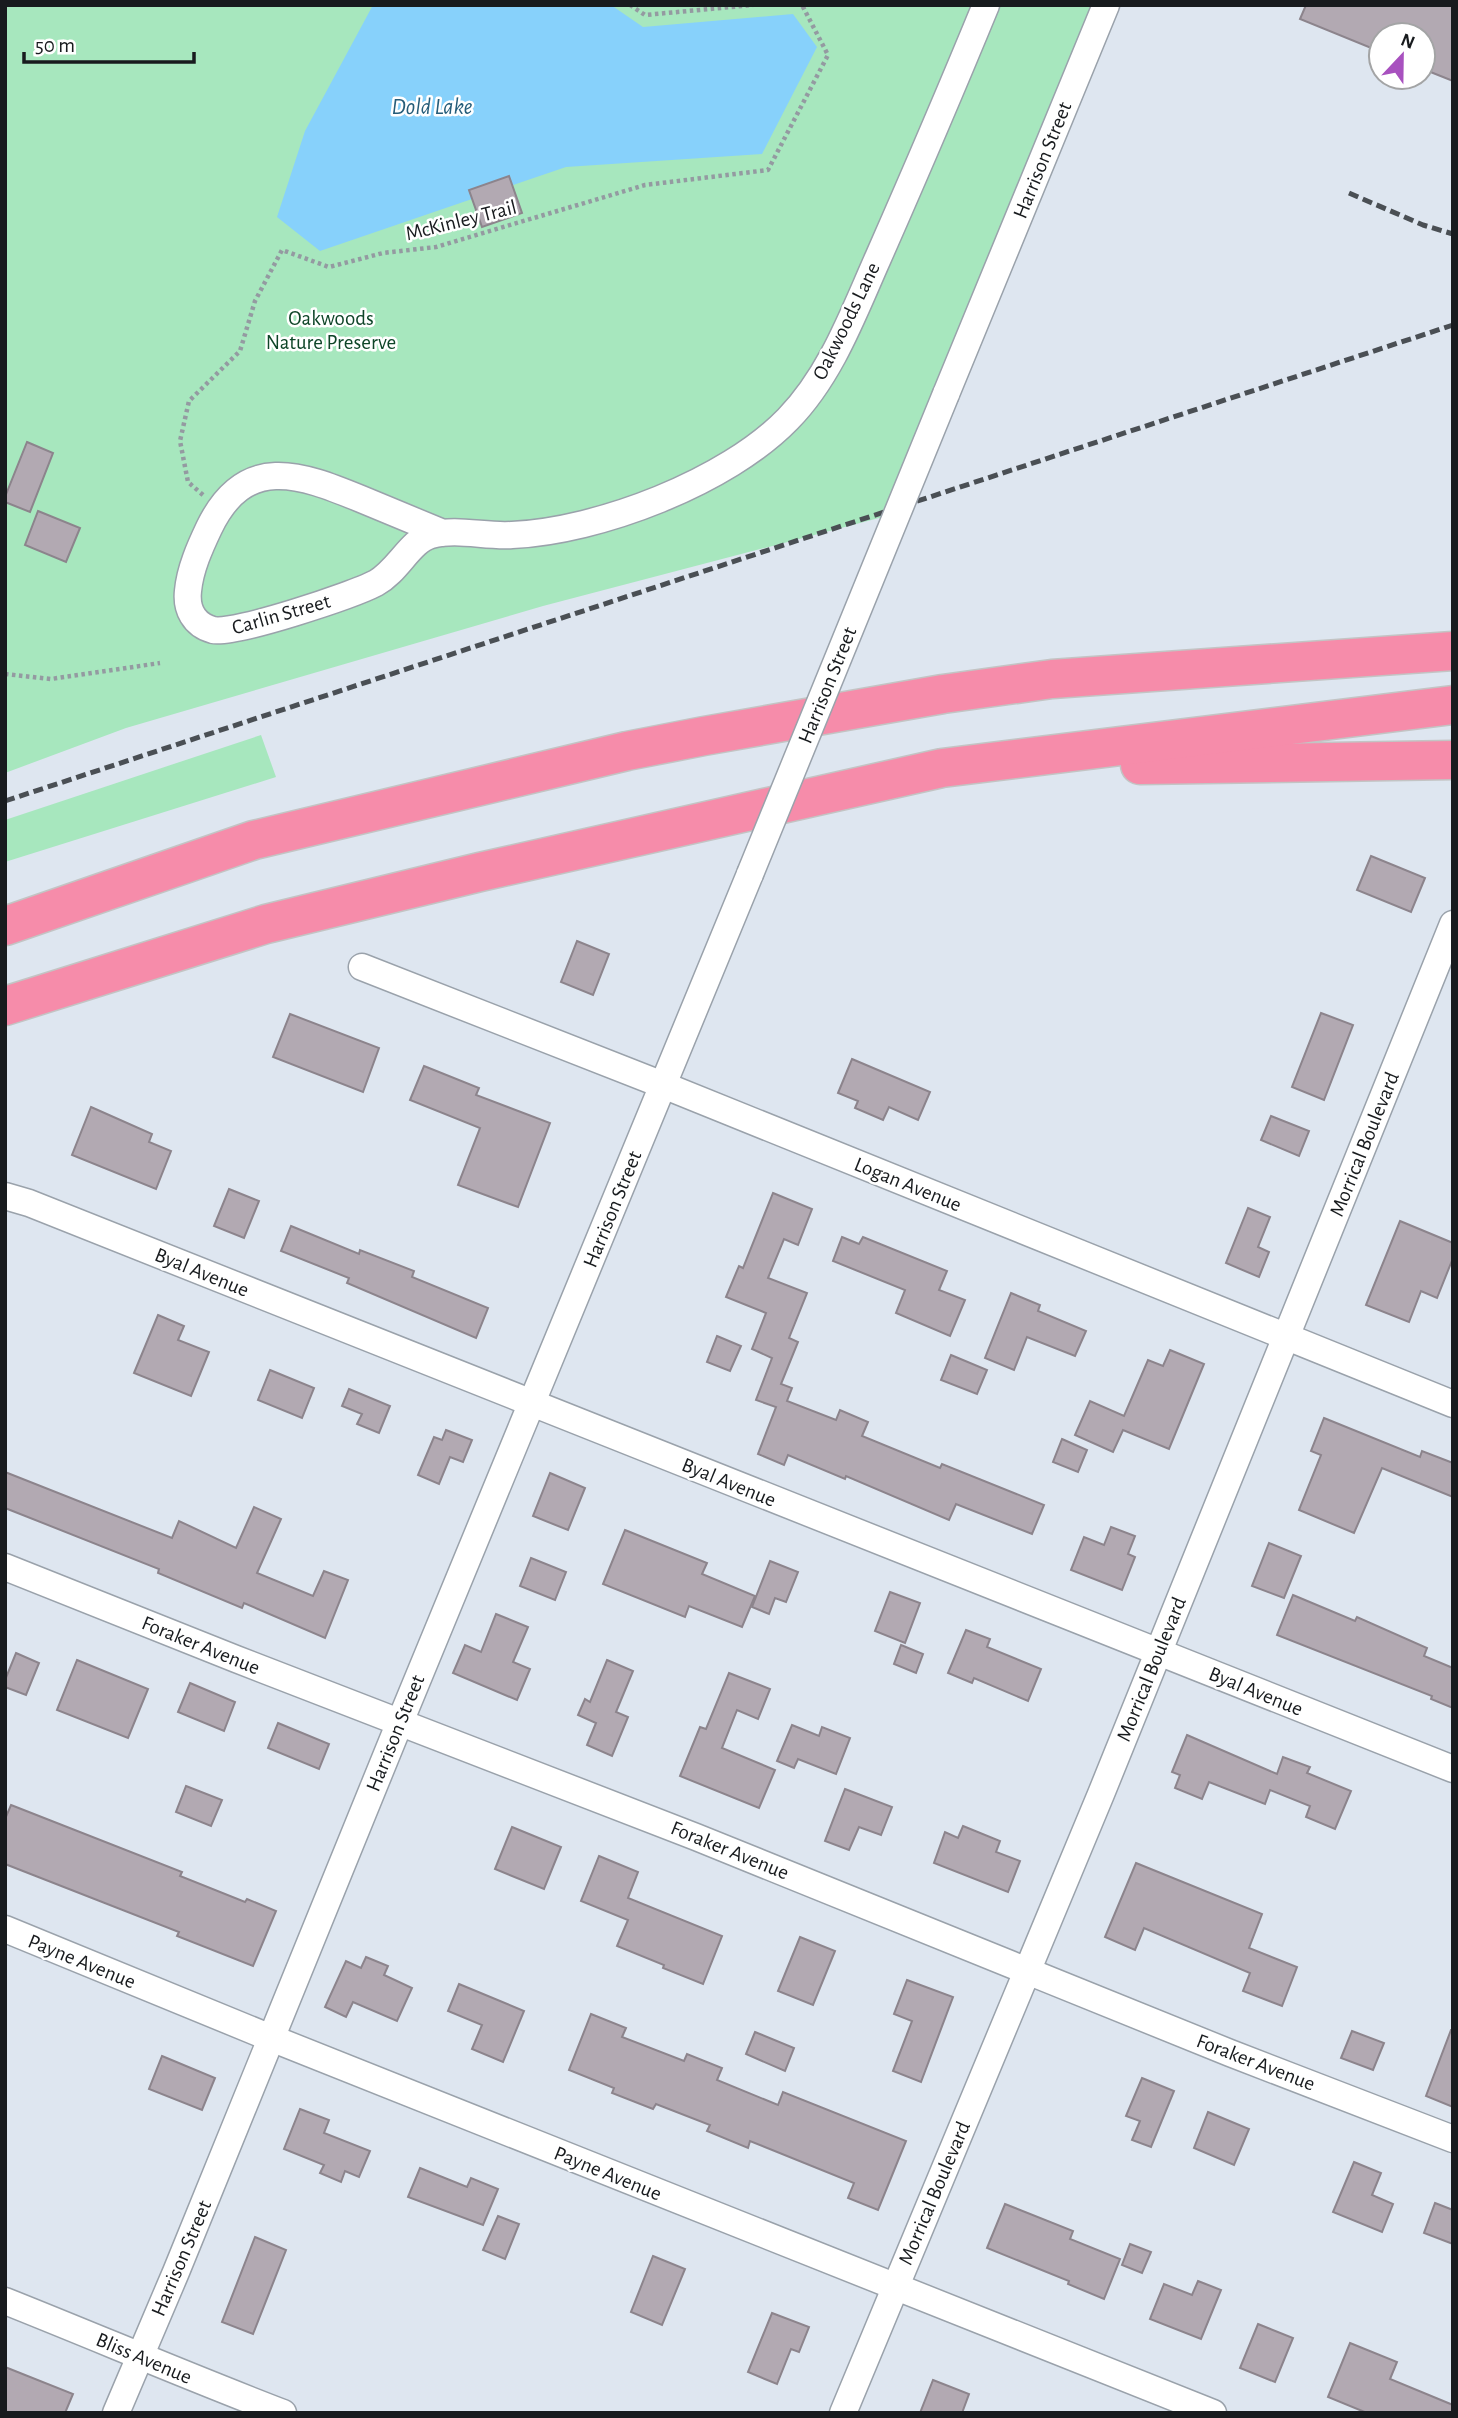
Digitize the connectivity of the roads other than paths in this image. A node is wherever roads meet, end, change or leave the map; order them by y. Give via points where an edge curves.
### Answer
1 (986, 5) edge
2 (1106, 5) edge
3 (443, 533) junction
4 (393, 572) joint
5 (1453, 624) edge
6 (1453, 650) edge
7 (1052, 679) junction
8 (1453, 705) edge
9 (1453, 760) edge
10 (942, 768) junction
11 (1453, 923) edge
12 (5, 926) edge
13 (362, 967) dead end
14 (5, 1006) edge
15 (663, 1085) junction
16 (5, 1196) edge
17 (1286, 1338) junction
18 (531, 1404) junction
19 (1453, 1404) edge
20 (5, 1567) edge
21 (1158, 1652) junction
22 (400, 1721) junction
23 (1453, 1769) edge
24 (5, 1929) edge
25 (1027, 1970) junction
26 (271, 2038) junction
27 (1453, 2139) edge
28 (895, 2287) junction
29 (5, 2301) edge
30 (141, 2355) junction
31 (116, 2413) edge
32 (283, 2413) edge
33 (843, 2413) edge
34 (1213, 2413) edge

1 - 3 street, Oakwoods Lane via 838,348 789,418 736,461 628,510 562,529 512,536
2 - 15 street, Harrison Street, bridge
3 - 4 street, Oakwoods Lane via 427,536 414,546
3 - 4 street, Carlin Street via 318,482 268,476 237,491 220,509 200,546 187,595 190,612 201,625 216,631 233,630 364,589
5 - 7 highway
6 - 7 highway
7 - 12 highway via 894,702 627,751 254,840
8 - 10 highway
9 - 10 highway
10 - 14 highway via 266,924
11 - 17 street, Morrical Boulevard
13 - 15 street, Logan Avenue
15 - 17 street, Logan Avenue
15 - 18 street, Harrison Street
16 - 18 street, Byal Avenue
17 - 19 street, Logan Avenue
17 - 21 street, Morrical Boulevard
18 - 21 street, Byal Avenue
18 - 22 street, Harrison Street
20 - 22 street, Foraker Avenue
21 - 23 street, Byal Avenue
21 - 25 street, Morrical Boulevard
22 - 25 street, Foraker Avenue
22 - 26 street, Harrison Street
24 - 26 street, Payne Avenue
25 - 27 street, Foraker Avenue
25 - 28 street, Morrical Boulevard
26 - 28 street, Payne Avenue
26 - 30 street, Harrison Street
28 - 33 street, Morrical Boulevard
28 - 34 street, Payne Avenue
29 - 30 street, Bliss Avenue
30 - 31 street, Harrison Street
30 - 32 street, Bliss Avenue

